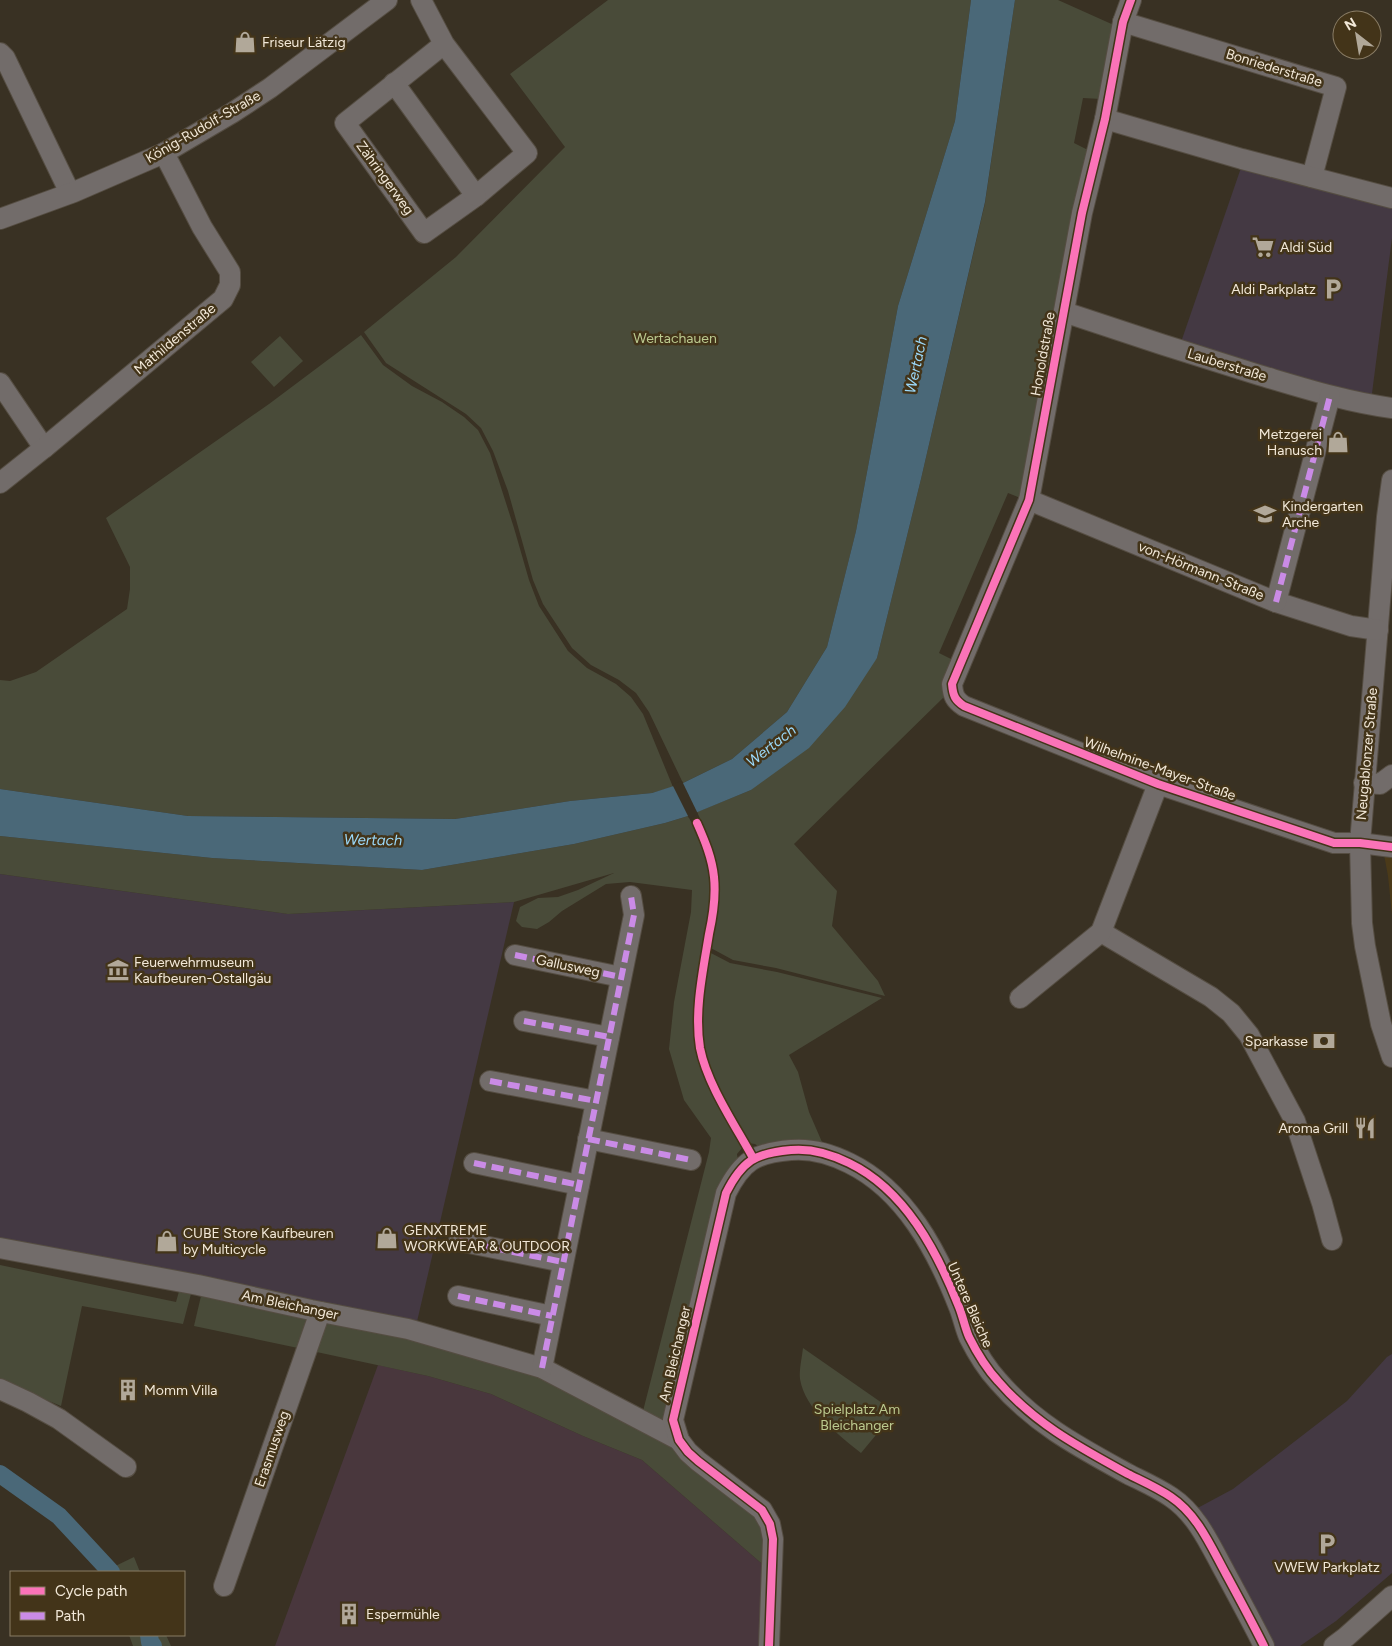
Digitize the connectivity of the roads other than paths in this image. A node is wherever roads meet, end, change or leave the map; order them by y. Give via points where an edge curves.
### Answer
1 (421, 0) edge
2 (1131, 0) edge
3 (373, 4) edge
4 (1123, 22) junction
5 (444, 44) junction
6 (0, 53) edge
7 (394, 83) junction
8 (1105, 119) junction
9 (164, 153) junction
10 (1312, 177) junction
11 (70, 193) junction
12 (476, 196) junction
13 (1392, 198) edge
14 (0, 219) edge
15 (1064, 312) junction
16 (0, 383) edge
17 (1330, 396) junction
18 (1392, 408) edge
19 (44, 448) junction
20 (1392, 480) edge
21 (0, 483) edge
22 (1029, 500) junction
23 (1390, 516) edge
24 (1276, 602) junction
25 (1378, 630) junction
26 (957, 701) joint
27 (1392, 775) edge
28 (1364, 783) junction
29 (1158, 784) junction
30 (1360, 843) junction
31 (1392, 847) edge
32 (631, 896) dead end
33 (1101, 932) junction
34 (514, 955) dead end
35 (621, 977) junction
36 (1020, 998) dead end
37 (524, 1021) dead end
38 (609, 1037) junction
39 (1392, 1056) edge
40 (490, 1081) dead end
41 (596, 1100) junction
42 (588, 1140) junction
43 (753, 1158) joint
44 (691, 1160) dead end
45 (474, 1163) dead end
46 (579, 1185) junction
47 (1332, 1240) dead end
48 (459, 1242) dead end
49 (0, 1248) edge
50 (563, 1262) junction
51 (458, 1296) dead end
52 (320, 1312) junction
53 (552, 1316) junction
54 (542, 1368) junction
55 (0, 1389) edge
56 (679, 1440) junction
57 (126, 1467) dead end
58 (224, 1586) dead end
59 (1392, 1596) edge
60 (769, 1646) edge
61 (1264, 1646) edge
62 (1334, 1646) edge

1 - 5 street, Zähringerweg
2 - 4 street, Honoldstraße
3 - 9 street, König-Rudolf-Straße via 312,58 254,99
4 - 8 street, Honoldstraße
4 - 10 street, Bonriederstraße via 1336,87
5 - 7 street, Zähringerweg
5 - 12 street, Zähringerweg via 527,153
6 - 11 street
7 - 12 street
7 - 12 street, Zähringerweg via 345,123 424,233
8 - 10 street
8 - 15 street, Honoldstraße via 1082,213
9 - 11 street, König-Rudolf-Straße
9 - 19 street, Mathildenstraße via 202,227 230,272 230,285 223,299
10 - 13 street
11 - 14 street, König-Rudolf-Straße
15 - 17 street, Lauberstraße via 1176,350
15 - 22 street, Honoldstraße
16 - 19 street
17 - 18 street, Lauberstraße
17 - 24 street
19 - 21 street, Mathildenstraße
20 - 23 street, Neugablonzer Straße
22 - 24 street, von-Hörmann-Straße
22 - 26 street, Honoldstraße via 952,684 952,695
23 - 25 street, Neugablonzer Straße
24 - 25 street, von-Hörmann-Straße via 1351,626
25 - 28 street, Neugablonzer Straße
26 - 29 street, Wilhelmine-Mayer-Straße
27 - 28 street via 1380,784
28 - 30 street, Neugablonzer Straße
29 - 30 street, Wilhelmine-Mayer-Straße via 1334,844
29 - 33 street, Wilhelmine-Mayer-Straße
30 - 31 street, Wilhelmine-Mayer-Straße
30 - 39 street, Neugablonzer Straße via 1365,946 1381,1024
32 - 35 street via 634,915
33 - 36 street, Wilhelmine-Mayer-Straße
33 - 47 street via 1211,997 1231,1013 1249,1035 1296,1121
34 - 35 street, Gallusweg
35 - 38 street
37 - 38 street
38 - 41 street
40 - 41 street
41 - 42 street
42 - 44 street
42 - 46 street
43 - 56 street, Am Bleichanger via 734,1176 726,1193 673,1420
43 - 61 street, Untere Bleiche via 777,1151 803,1149 833,1155 863,1170 895,1195 918,1226 939,1264 981,1360 998,1381 1030,1414 1071,1443 1171,1497 1195,1519
45 - 46 street
46 - 50 street
48 - 50 street
49 - 52 street, Am Bleichanger via 198,1285
50 - 53 street
51 - 53 street
52 - 54 street, Am Bleichanger via 408,1329
52 - 58 street, Erasmusweg
53 - 54 street
54 - 56 street, Am Bleichanger
55 - 57 street via 59,1419
56 - 60 street, Am Bleichanger via 698,1461 762,1510 770,1524 773,1539
59 - 62 street

